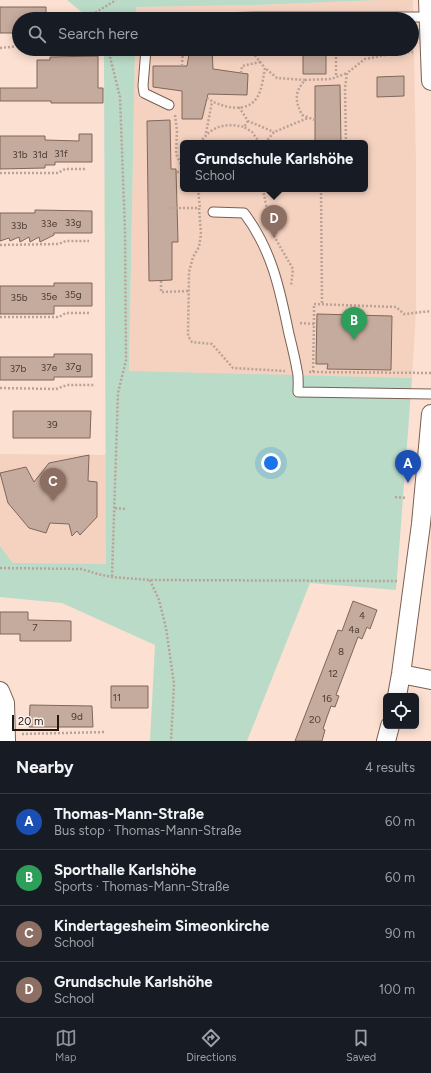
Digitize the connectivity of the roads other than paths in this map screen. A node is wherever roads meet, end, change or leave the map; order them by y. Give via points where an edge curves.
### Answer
1 (428, 9) edge
2 (358, 12) edge
3 (145, 56) edge
4 (431, 81) edge
5 (169, 105) dead end
6 (213, 212) dead end
7 (431, 394) edge
8 (431, 414) edge
9 (401, 674) junction
10 (431, 680) edge
11 (0, 691) edge
12 (397, 693) edge
13 (389, 729) edge
14 (6, 738) edge
15 (386, 741) edge

1 - 2 lane
1 - 4 street
3 - 5 lane via 144,93
6 - 7 lane via 244,214 256,229 276,274 298,371 298,392
8 - 9 street via 422,518
9 - 10 street
9 - 12 street
11 - 14 street via 5,703
13 - 15 street

